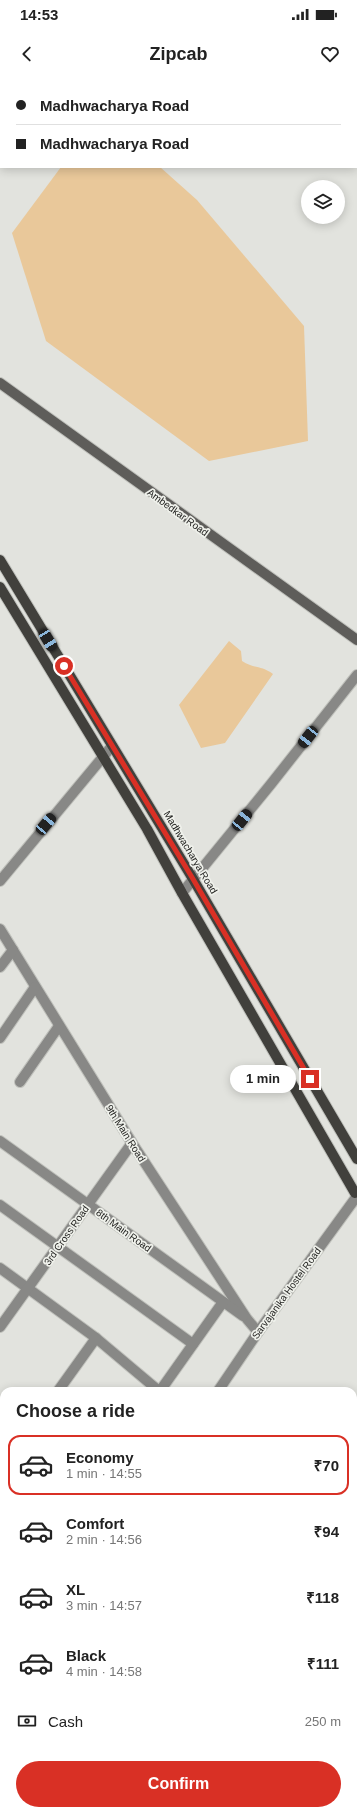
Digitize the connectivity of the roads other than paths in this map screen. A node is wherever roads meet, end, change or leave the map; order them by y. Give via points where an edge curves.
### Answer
1 (0, 383) edge
2 (0, 560) edge
3 (0, 587) edge
4 (357, 640) edge
5 (357, 675) edge
6 (112, 746) junction
7 (103, 755) junction
8 (4, 868) edge
9 (193, 879) junction
10 (0, 881) edge
11 (182, 893) junction
12 (0, 929) edge
13 (13, 950) junction
14 (0, 967) edge
15 (35, 987) junction
16 (59, 1026) junction
17 (0, 1038) edge
18 (20, 1082) dead end
19 (0, 1141) edge
20 (132, 1143) junction
21 (357, 1158) edge
22 (356, 1193) edge
23 (88, 1204) junction
24 (0, 1205) edge
25 (58, 1246) junction
26 (0, 1268) edge
27 (28, 1288) junction
28 (223, 1302) junction
29 (248, 1319) junction
30 (0, 1327) edge
31 (258, 1332) junction
32 (96, 1338) junction
33 (193, 1344) junction
34 (61, 1387) edge
35 (154, 1387) edge
36 (162, 1387) edge
37 (221, 1387) edge

1 - 4 street, Ambedkar Road
2 - 6 main road, Madhwacharya Road
3 - 7 main road
5 - 9 street
6 - 7 street
6 - 9 main road, Madhwacharya Road
7 - 8 street
7 - 11 main road
8 - 10 street
9 - 11 street
9 - 21 main road, Madhwacharya Road
11 - 22 main road
12 - 13 street, 9th Main Road
13 - 14 street
13 - 15 street, 9th Main Road
15 - 16 street, 9th Main Road
15 - 17 street
16 - 18 street
16 - 20 street, 9th Main Road
19 - 23 street, 8th Main Road
20 - 23 street, 3rd Cross Road
20 - 29 street, 9th Main Road
22 - 31 street, Sarvajanika Hostel Road
23 - 25 street, 3rd Cross Road
23 - 28 street, 8th Main Road
24 - 25 street
25 - 27 street, 3rd Cross Road
25 - 33 street
26 - 27 street
27 - 30 street, 3rd Cross Road
27 - 32 street
28 - 29 street, 8th Main Road
28 - 33 street
29 - 31 street, 9th Main Road
31 - 37 street, Sarvajanika Hostel Road
32 - 34 street
32 - 35 street
33 - 36 street

